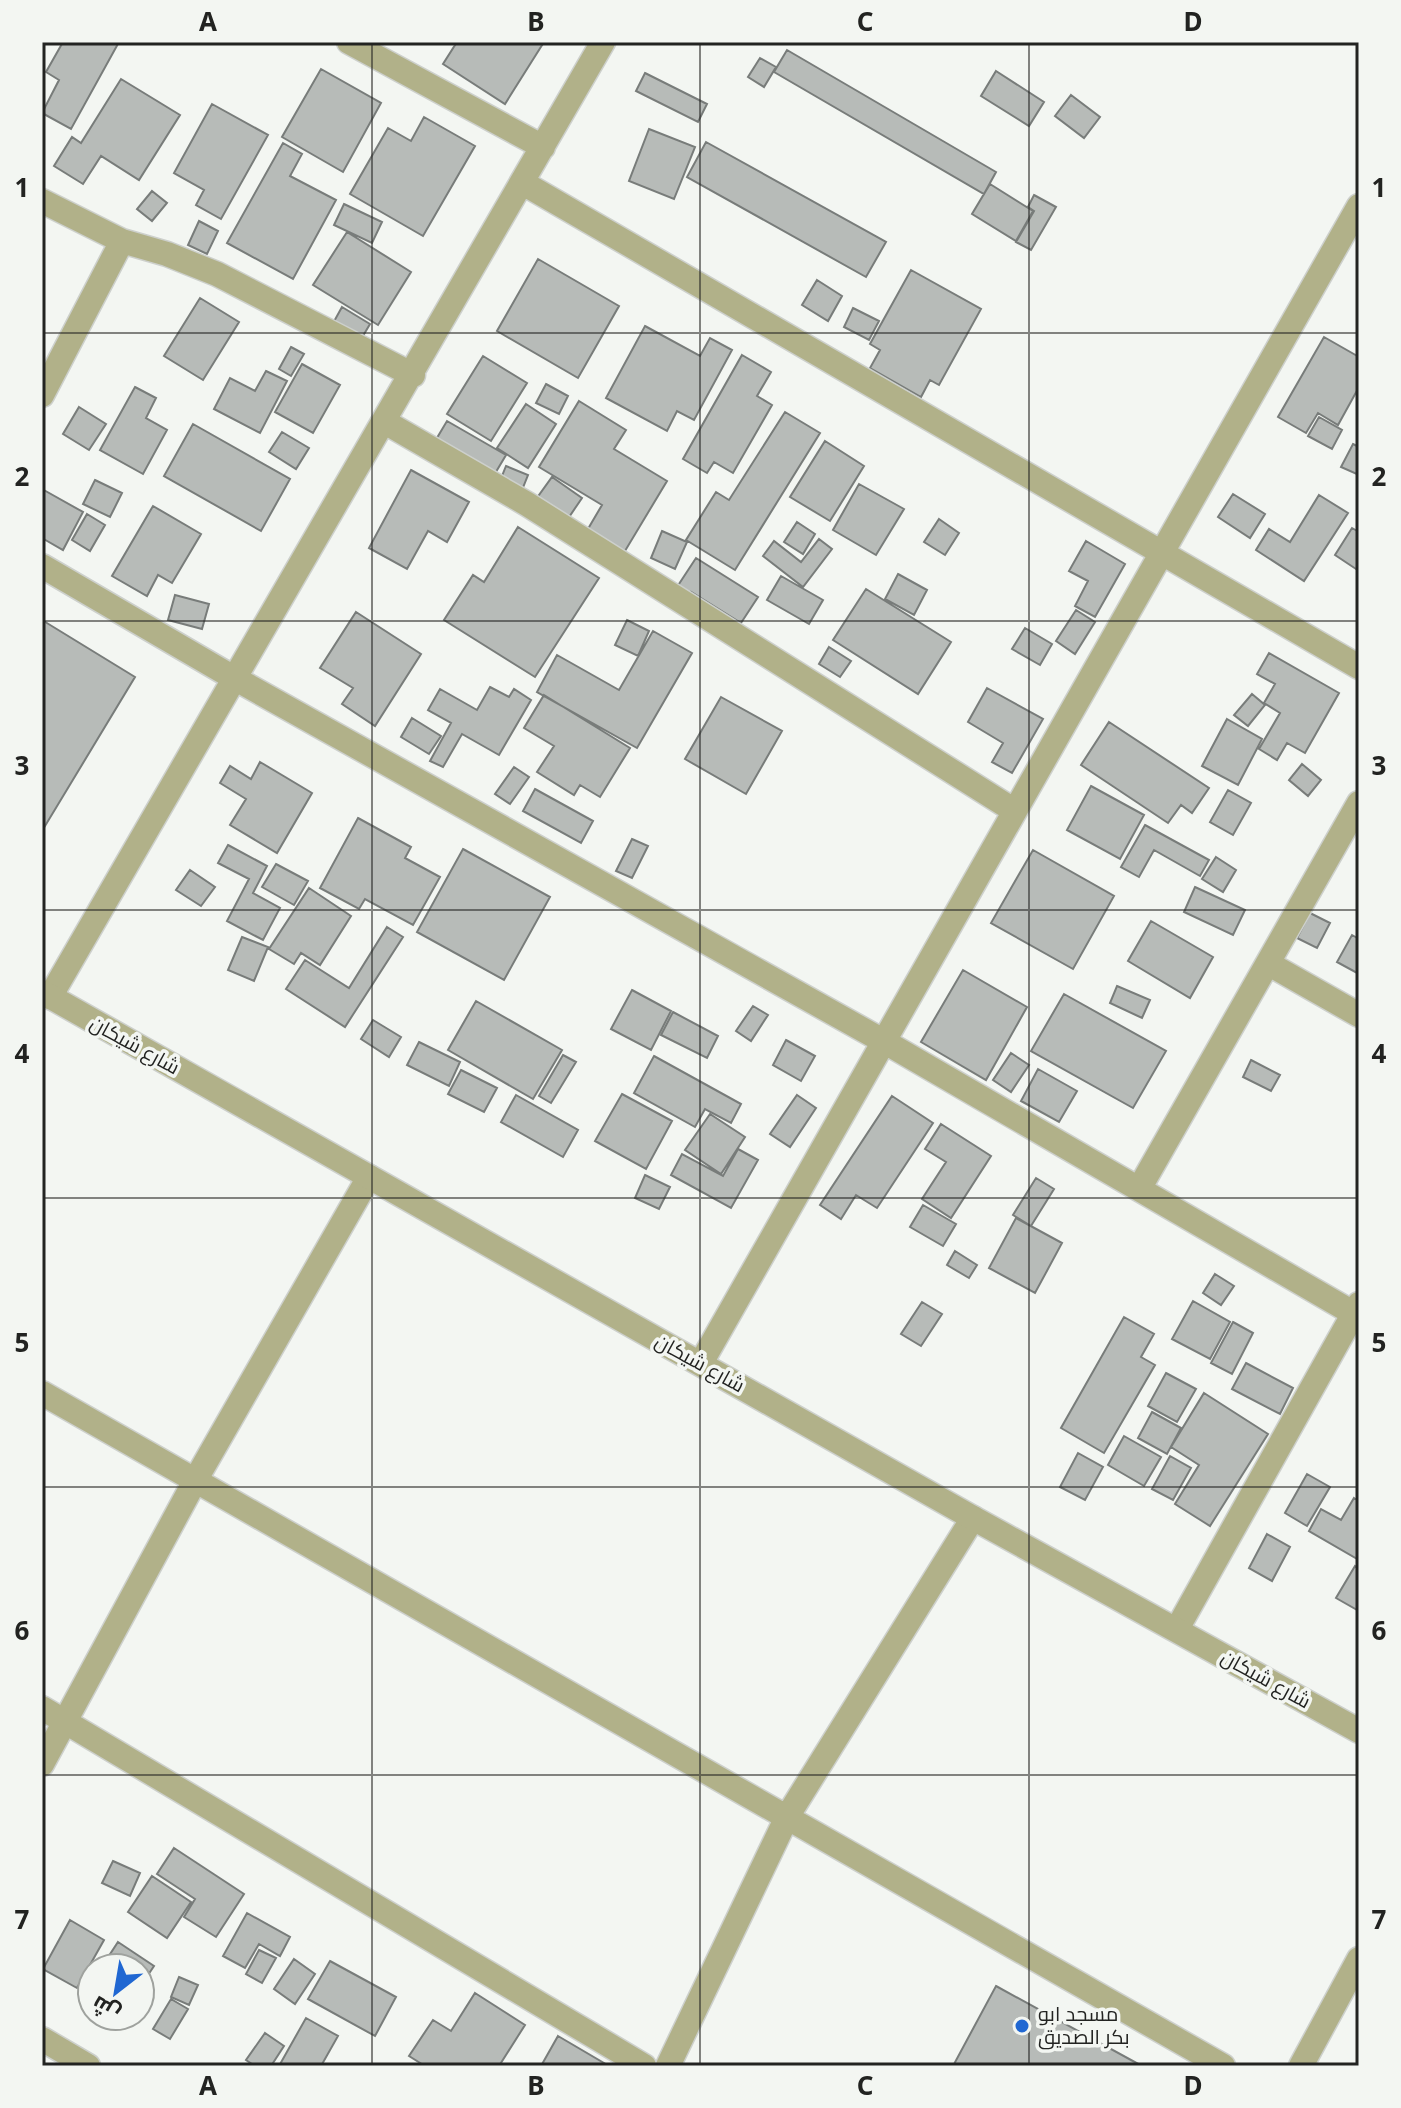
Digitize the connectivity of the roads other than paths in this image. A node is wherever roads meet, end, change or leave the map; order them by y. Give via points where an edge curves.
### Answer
1 (349, 42) edge
2 (603, 42) edge
3 (543, 147) junction
4 (523, 183) junction
5 (42, 201) edge
6 (1359, 206) edge
7 (122, 241) junction
8 (413, 375) junction
9 (42, 395) edge
10 (385, 422) junction
11 (1163, 553) junction
12 (42, 566) edge
13 (1359, 667) edge
14 (234, 678) junction
15 (1359, 803) edge
16 (1015, 811) junction
17 (1269, 964) junction
18 (46, 994) edge
19 (1359, 1015) edge
20 (885, 1042) junction
21 (369, 1177) junction
22 (1139, 1189) junction
23 (1356, 1308) edge
24 (701, 1363) junction
25 (42, 1393) edge
26 (196, 1479) junction
27 (973, 1518) junction
28 (1177, 1629) junction
29 (42, 1708) edge
30 (66, 1721) junction
31 (1359, 1731) edge
32 (42, 1764) edge
33 (787, 1817) junction
34 (1359, 1959) edge
35 (42, 2039) edge
36 (88, 2066) edge
37 (644, 2066) edge
38 (668, 2066) edge
39 (1223, 2066) edge
40 (1301, 2066) edge

1 - 3 street
2 - 3 street
3 - 4 street
4 - 8 street
4 - 11 street
5 - 7 street
6 - 11 street
7 - 8 street via 217,274
7 - 9 street
8 - 10 street
10 - 14 street
10 - 16 street via 527,504
11 - 13 street
11 - 16 street
12 - 14 street
14 - 18 street
14 - 20 street
15 - 17 street
16 - 20 street
17 - 19 street
17 - 22 street
18 - 21 street, شارع شيكان
20 - 22 street
20 - 24 street
21 - 24 street, شارع شيكان
21 - 26 street
22 - 23 street
23 - 28 street
24 - 27 street, شارع شيكان
25 - 26 street
26 - 30 street
26 - 33 street
27 - 28 street, شارع شيكان
27 - 33 street
28 - 31 street, شارع شيكان
29 - 30 street
30 - 32 street
30 - 37 street
33 - 38 street
33 - 39 street
34 - 40 street
35 - 36 street

